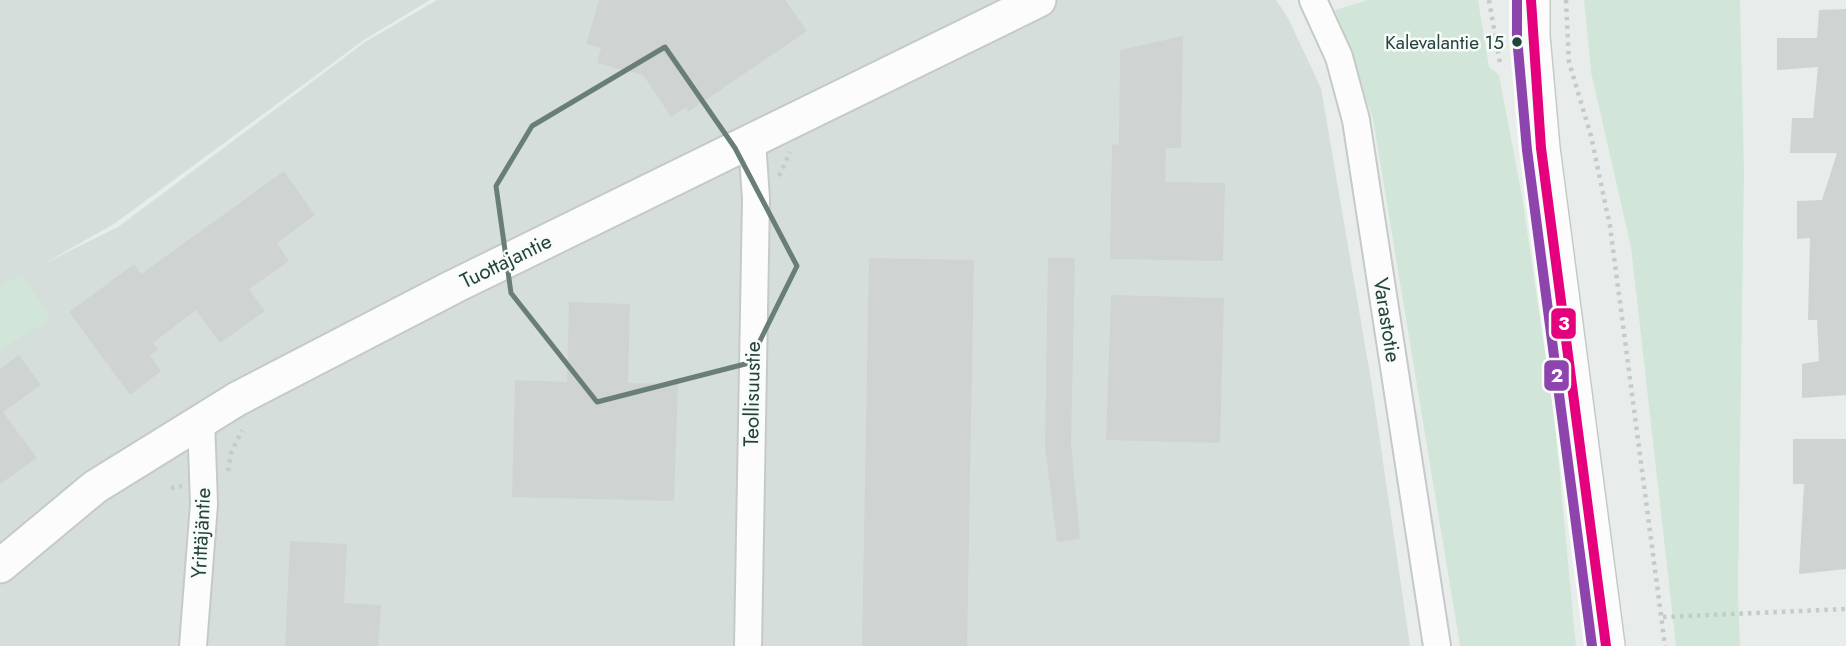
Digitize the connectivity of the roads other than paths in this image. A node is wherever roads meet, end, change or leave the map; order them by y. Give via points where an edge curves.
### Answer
1 (1039, 0) edge
2 (1314, 0) edge
3 (1520, 0) edge
4 (1531, 0) edge
5 (1531, 36) junction
6 (752, 141) junction
7 (201, 419) junction
8 (0, 565) edge
9 (192, 646) edge
10 (748, 646) edge
11 (1437, 646) edge
12 (1606, 646) edge

1 - 6 street, Tuottajantie
2 - 11 street, Varastotie via 1339,57 1356,120
3 - 5 main road
4 - 5 main road
5 - 12 main road via 1541,148
6 - 7 street, Tuottajantie via 453,287
6 - 10 street, Teollisuustie via 756,200
7 - 8 street, Tuottajantie via 95,487
7 - 9 street, Yrittäjäntie via 204,504

